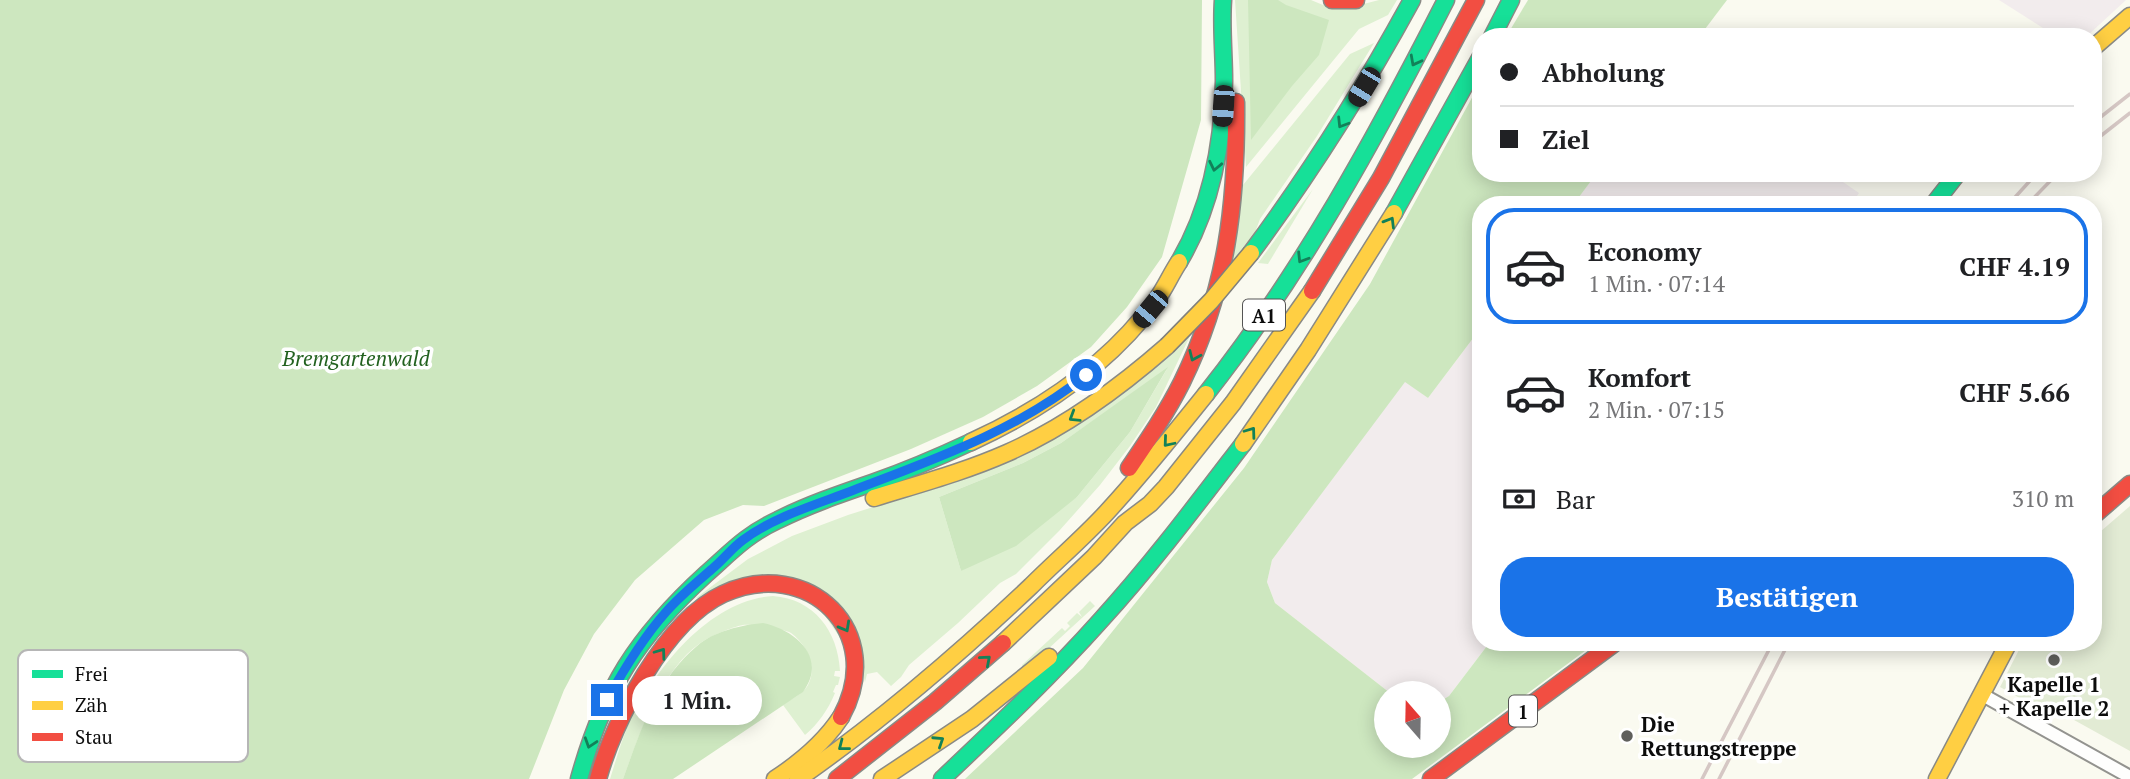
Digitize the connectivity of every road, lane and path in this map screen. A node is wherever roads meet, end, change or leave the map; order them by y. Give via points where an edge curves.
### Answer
1 (1223, 0) edge
2 (1229, 0) edge
3 (1332, 0) edge
4 (1356, 0) edge
5 (1412, 0) edge
6 (1446, 0) edge
7 (1476, 0) edge
8 (1511, 0) edge
9 (2130, 16) edge
10 (2130, 23) edge
11 (1497, 28) edge
12 (2112, 33) junction
13 (2102, 41) edge
14 (1472, 73) edge
15 (1951, 182) edge
16 (1940, 196) edge
17 (2130, 484) edge
18 (1210, 487) junction
19 (1151, 503) junction
20 (2102, 508) edge
21 (712, 569) junction
22 (1026, 591) junction
23 (1604, 651) edge
24 (2004, 651) edge
25 (995, 671) dead end
26 (976, 687) dead end
27 (1981, 694) junction
28 (948, 712) dead end
29 (929, 728) dead end
30 (2130, 777) edge
31 (579, 779) edge
32 (598, 779) edge
33 (775, 779) edge
34 (797, 779) edge
35 (837, 779) edge
36 (869, 779) edge
37 (882, 779) edge
38 (942, 779) edge
39 (1431, 779) edge
40 (1937, 779) edge

1 -> 21 main road via 1222,120 1215,168 1177,267 1133,329 1075,384 1020,419 937,458 775,522 743,540
2 -> 22 main road via 1236,187 1229,245 1203,337 1147,442
3 - 4 main road
5 -> 21 main road, bridge via 1334,135 1251,253 1167,346 1100,401 1040,437 976,466 811,518
6 -> 22 main road, A1 via 1348,184 1251,334 1138,478
7 - 19 main road, A1 via 1393,159 1319,282 1242,391
8 - 11 main road
9 - 12 main road
10 - 12 main road
12 - 13 main road
18 -> 14 main road via 1360,272
15 - 16 main road
17 - 20 main road
37 -> 18 main road via 972,719 1042,663 1114,594
18 - 38 main road via 1092,630
19 - 25 main road via 1140,528
35 -> 19 main road, A1 via 989,658 1092,560 1126,521
21 -> 31 main road via 665,612 623,670 593,733
22 -> 34 main road, A1 via 923,683
23 - 39 main road, 1
24 - 27 main road
26 - 28 main road
27 - 30 street
27 - 40 main road
29 - 36 main road
32 -> 33 main road via 623,713 676,633 724,594 758,583 777,583 809,591 835,611 852,640 856,680 835,726 797,765

